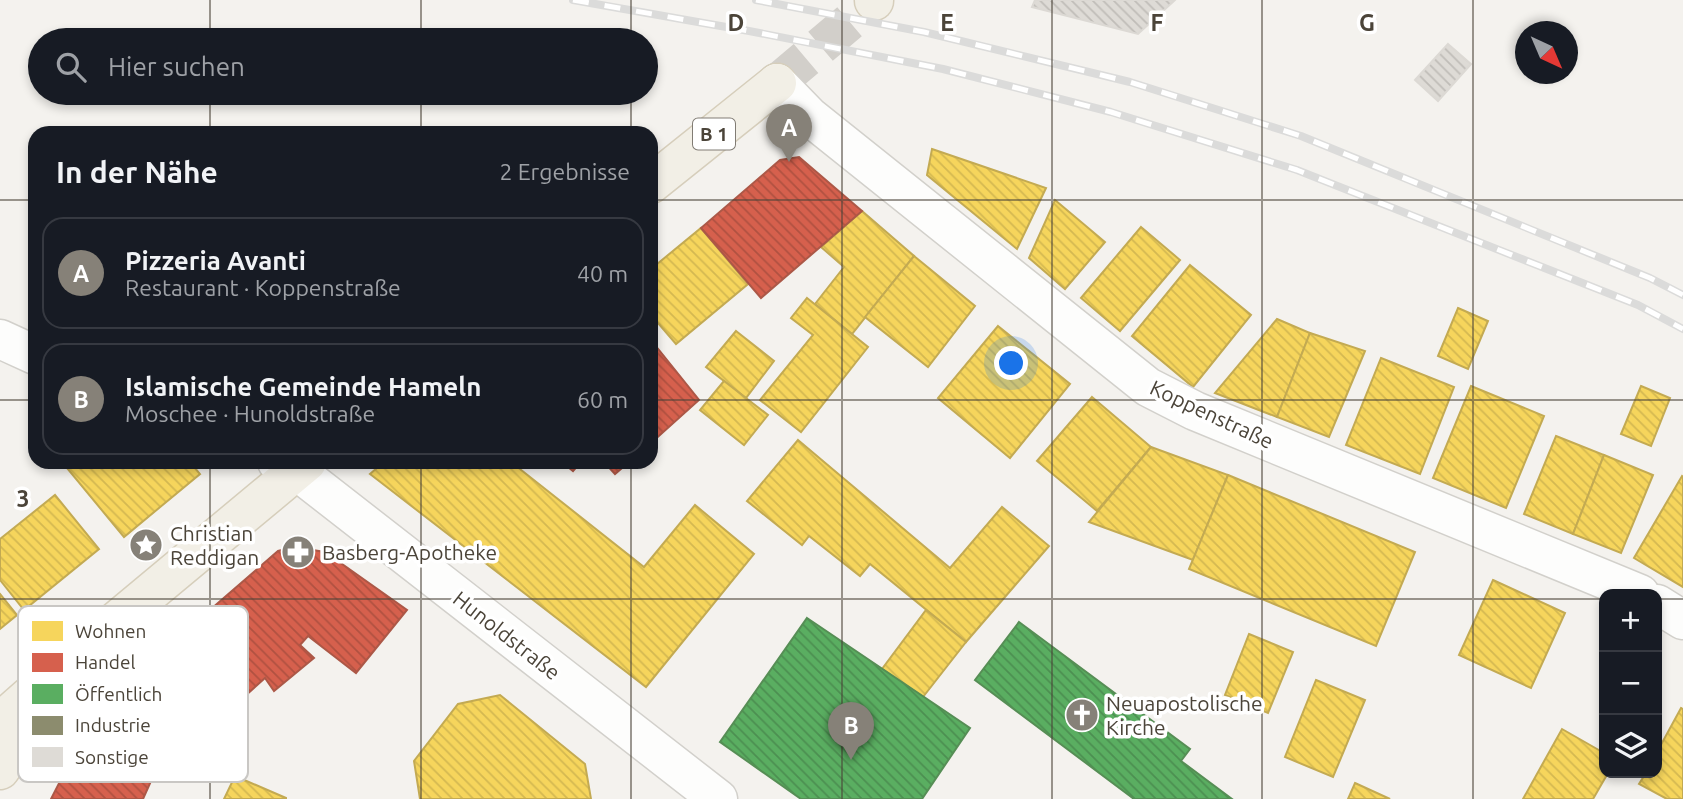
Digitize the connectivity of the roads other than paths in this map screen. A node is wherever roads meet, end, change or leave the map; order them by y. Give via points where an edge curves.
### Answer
1 (777, 83) joint
2 (658, 178) edge
3 (0, 340) edge
4 (28, 352) edge
5 (289, 469) edge
6 (299, 469) edge
7 (1628, 589) edge
8 (132, 606) edge
9 (1662, 607) edge
10 (1683, 620) edge
11 (18, 706) edge
12 (0, 722) edge
13 (18, 744) edge
14 (0, 770) edge
15 (718, 799) edge

1 - 2 main road, B 1
1 - 7 street, Koppenstraße via 808,116 1148,387 1195,411
3 - 4 street
5 - 8 main road
6 - 15 street, Hunoldstraße
9 - 10 street
11 - 12 main road
13 - 14 main road

